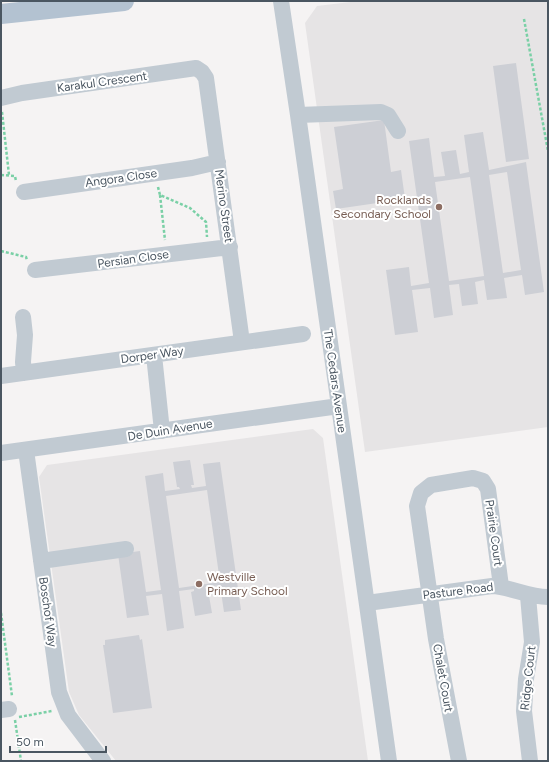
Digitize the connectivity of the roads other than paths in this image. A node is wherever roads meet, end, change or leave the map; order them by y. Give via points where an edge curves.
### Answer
1 (124, 1) edge
2 (281, 1) edge
3 (1, 14) edge
4 (202, 72) joint
5 (1, 98) edge
6 (298, 115) junction
7 (398, 131) dead end
8 (218, 162) junction
9 (24, 192) dead end
10 (230, 247) junction
11 (35, 270) road end
12 (24, 317) dead end
13 (303, 334) dead end
14 (242, 342) junction
15 (154, 355) junction
16 (24, 373) junction
17 (1, 376) edge
18 (339, 406) junction
19 (162, 431) junction
20 (26, 450) junction
21 (1, 453) edge
22 (126, 549) dead end
23 (41, 561) junction
24 (501, 586) junction
25 (430, 594) junction
26 (528, 596) junction
27 (548, 597) edge
28 (367, 603) junction
29 (104, 761) edge
30 (389, 761) edge
31 (459, 761) edge
32 (530, 761) edge

1 - 3 main road
2 - 6 street, The Cedars Avenue
4 - 5 street, Karakul Crescent via 196,68
4 - 8 street, Merino Street via 206,78
6 - 7 street via 381,112 388,115
6 - 18 street, The Cedars Avenue
8 - 9 street, Angora Close
8 - 10 street, Merino Street
10 - 11 street, Persian Close
10 - 14 street, Merino Street
12 - 16 street
13 - 14 street, Dorper Way
14 - 15 street, Dorper Way
15 - 16 street, Dorper Way
15 - 19 street
16 - 17 street, Dorper Way
18 - 19 street, De Duin Avenue
18 - 28 street, The Cedars Avenue
19 - 20 street, De Duin Avenue
20 - 21 street, De Duin Avenue
20 - 23 street, Boschof Way
22 - 23 street
23 - 29 street, Boschof Way via 59,692 65,709
24 - 25 street, Pasture Road
24 - 25 street, Prairie Court via 488,489 483,482 473,478 431,485 421,493 417,506
24 - 26 street, Pasture Road
25 - 28 street, Pasture Road
25 - 31 street, Chalet Court
26 - 27 street, Pasture Road
26 - 32 street, Ridge Court via 532,642 524,711
28 - 30 street, The Cedars Avenue

